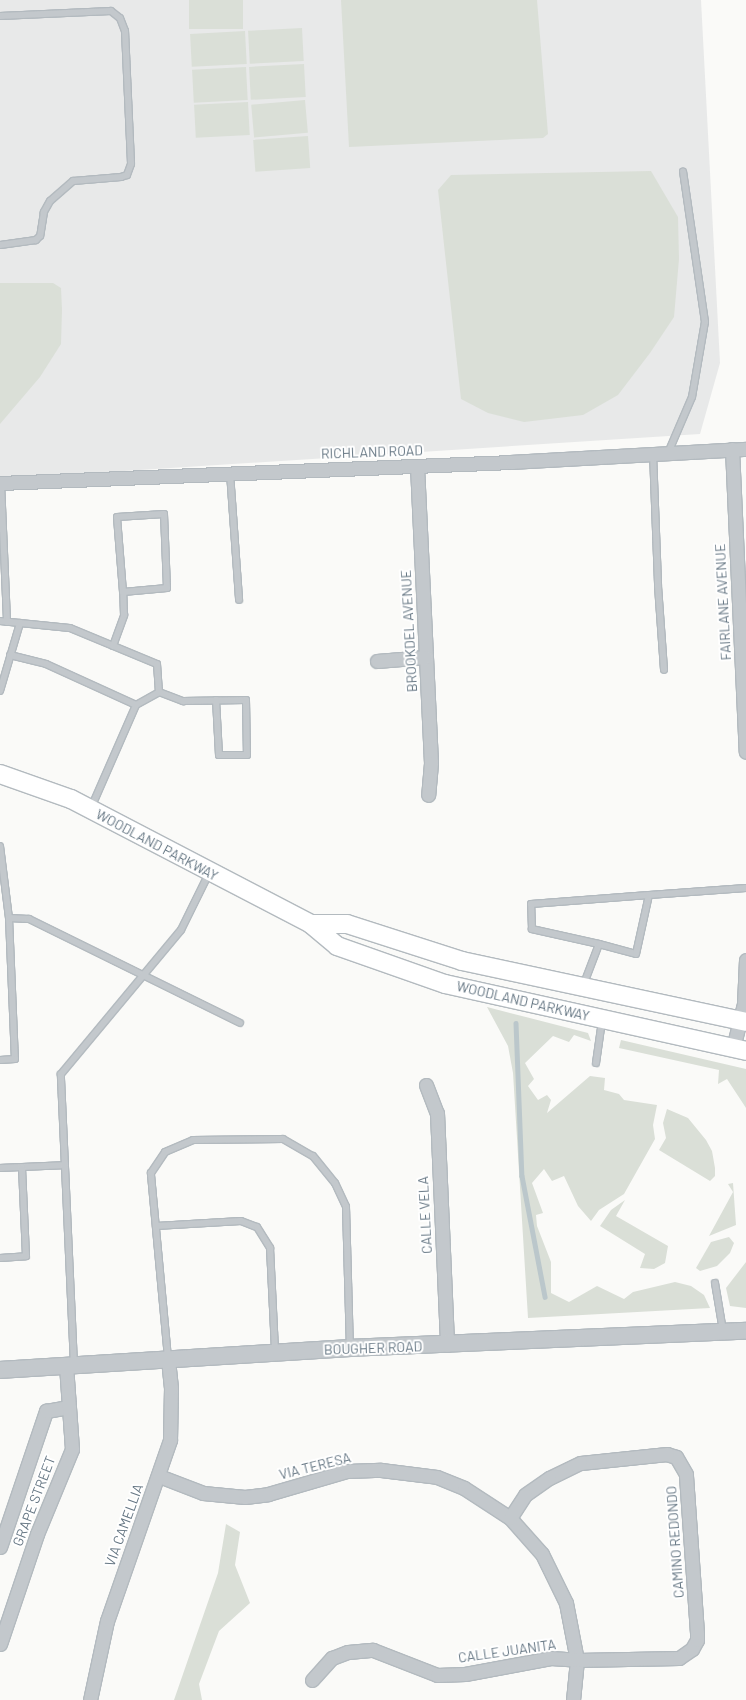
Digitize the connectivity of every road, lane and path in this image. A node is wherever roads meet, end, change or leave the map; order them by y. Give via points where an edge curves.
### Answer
1 (0, 16) edge
2 (683, 172) dead end
3 (0, 244) edge
4 (732, 449) junction
5 (746, 449) edge
6 (654, 453) junction
7 (668, 453) junction
8 (417, 466) junction
9 (230, 474) junction
10 (0, 483) edge
11 (2, 529) edge
12 (123, 592) junction
13 (240, 600) dead end
14 (3, 622) edge
15 (20, 623) junction
16 (113, 646) junction
17 (10, 655) junction
18 (426, 657) junction
19 (377, 661) dead end
20 (664, 670) dead end
21 (0, 691) edge
22 (159, 692) junction
23 (216, 700) junction
24 (136, 705) junction
25 (746, 752) edge
26 (0, 774) edge
27 (428, 795) dead end
28 (91, 810) junction
29 (0, 846) edge
30 (209, 872) junction
31 (746, 888) edge
32 (649, 896) junction
33 (9, 918) junction
34 (311, 924) junction
35 (599, 944) junction
36 (746, 960) edge
37 (144, 974) junction
38 (582, 987) junction
39 (603, 1019) junction
40 (743, 1022) edge
41 (240, 1023) dead end
42 (740, 1050) edge
43 (0, 1060) edge
44 (596, 1063) dead end
45 (426, 1085) dead end
46 (65, 1165) junction
47 (22, 1167) junction
48 (0, 1168) edge
49 (156, 1226) junction
50 (0, 1258) edge
51 (716, 1283) dead end
52 (746, 1331) edge
53 (723, 1332) junction
54 (447, 1345) junction
55 (350, 1348) junction
56 (275, 1353) junction
57 (168, 1360) junction
58 (70, 1365) junction
59 (0, 1370) edge
60 (69, 1407) junction
61 (159, 1476) junction
62 (510, 1518) junction
63 (0, 1548) edge
64 (0, 1644) edge
65 (577, 1660) junction
66 (312, 1680) dead end
67 (90, 1700) edge
68 (573, 1700) edge

1 - 3 lane via 111,11 120,18 125,31 131,164 127,175 121,177 73,181 50,201 44,212 40,236 36,240
2 - 7 lane via 705,322 692,397
4 - 5 street, RICHLAND ROAD
4 - 7 street, RICHLAND ROAD
4 - 25 street, FAIRLANE AVENUE
6 - 7 street, RICHLAND ROAD
6 - 8 street, RICHLAND ROAD
6 - 20 lane via 658,586
8 - 9 street, RICHLAND ROAD
8 - 18 street, BROOKDEL AVENUE
9 - 10 street, RICHLAND ROAD
9 - 13 lane
10 - 11 lane
11 - 14 lane
12 - 12 lane via 117,517 164,514 167,588
12 - 16 lane via 124,615
14 - 15 lane
15 - 16 lane via 70,628
15 - 17 lane
16 - 22 lane via 157,664
17 - 21 lane
17 - 24 lane via 46,664
18 - 19 street
18 - 27 street, BROOKDEL AVENUE via 431,763
22 - 23 lane via 183,701
22 - 24 lane
23 - 23 lane via 246,700 247,755 219,755
24 - 28 lane
26 - 28 main road, WOODLAND PARKWAY via 71,799
28 - 30 main road, WOODLAND PARKWAY
29 - 33 lane
30 - 34 main road, WOODLAND PARKWAY
30 - 37 lane via 181,930
31 - 32 lane
32 - 35 lane via 636,954
32 - 35 lane via 530,904 532,929
33 - 37 lane via 30,919
33 - 43 lane via 15,1059
34 - 38 main road, WOODLAND PARKWAY via 347,924 462,961
34 - 39 main road, WOODLAND PARKWAY via 337,946 445,984
35 - 38 lane
36 - 40 street
37 - 41 lane
37 - 46 lane via 61,1074
38 - 40 main road, WOODLAND PARKWAY
39 - 42 main road, WOODLAND PARKWAY
39 - 44 lane
40 - 42 street
45 - 54 street, CALLE VELA via 437,1113
46 - 47 lane
46 - 58 lane
47 - 48 lane
47 - 50 lane via 26,1256
49 - 55 lane via 151,1173 165,1152 193,1140 283,1140 313,1156 335,1183 346,1207
49 - 56 lane via 241,1220 258,1227 270,1248
49 - 57 lane
51 - 53 lane
52 - 53 street, BOUGHER ROAD
53 - 54 street, BOUGHER ROAD
54 - 55 street, BOUGHER ROAD
55 - 56 street, BOUGHER ROAD
56 - 57 street, BOUGHER ROAD
57 - 58 street, BOUGHER ROAD
57 - 61 street, VIA CAMELLIA via 171,1388 170,1440
58 - 59 street, BOUGHER ROAD
58 - 60 street, GRAPE STREET
60 - 63 street via 46,1411
60 - 64 street, GRAPE STREET via 72,1449 37,1534
61 - 62 street, VIA TERESA via 203,1493 245,1497 268,1494 347,1471 381,1470 437,1478 464,1488
61 - 67 street, VIA CAMELLIA via 107,1621
62 - 65 street, VIA TERESA via 542,1554 566,1603
62 - 65 street, CAMINO REDONDO via 525,1495 549,1478 580,1463 667,1454 676,1457 686,1474 698,1640 692,1649 679,1658
65 - 66 street, CALLE JUANITA via 551,1658 465,1674 437,1674 373,1650 348,1652 332,1658
65 - 68 street, VIA TERESA

